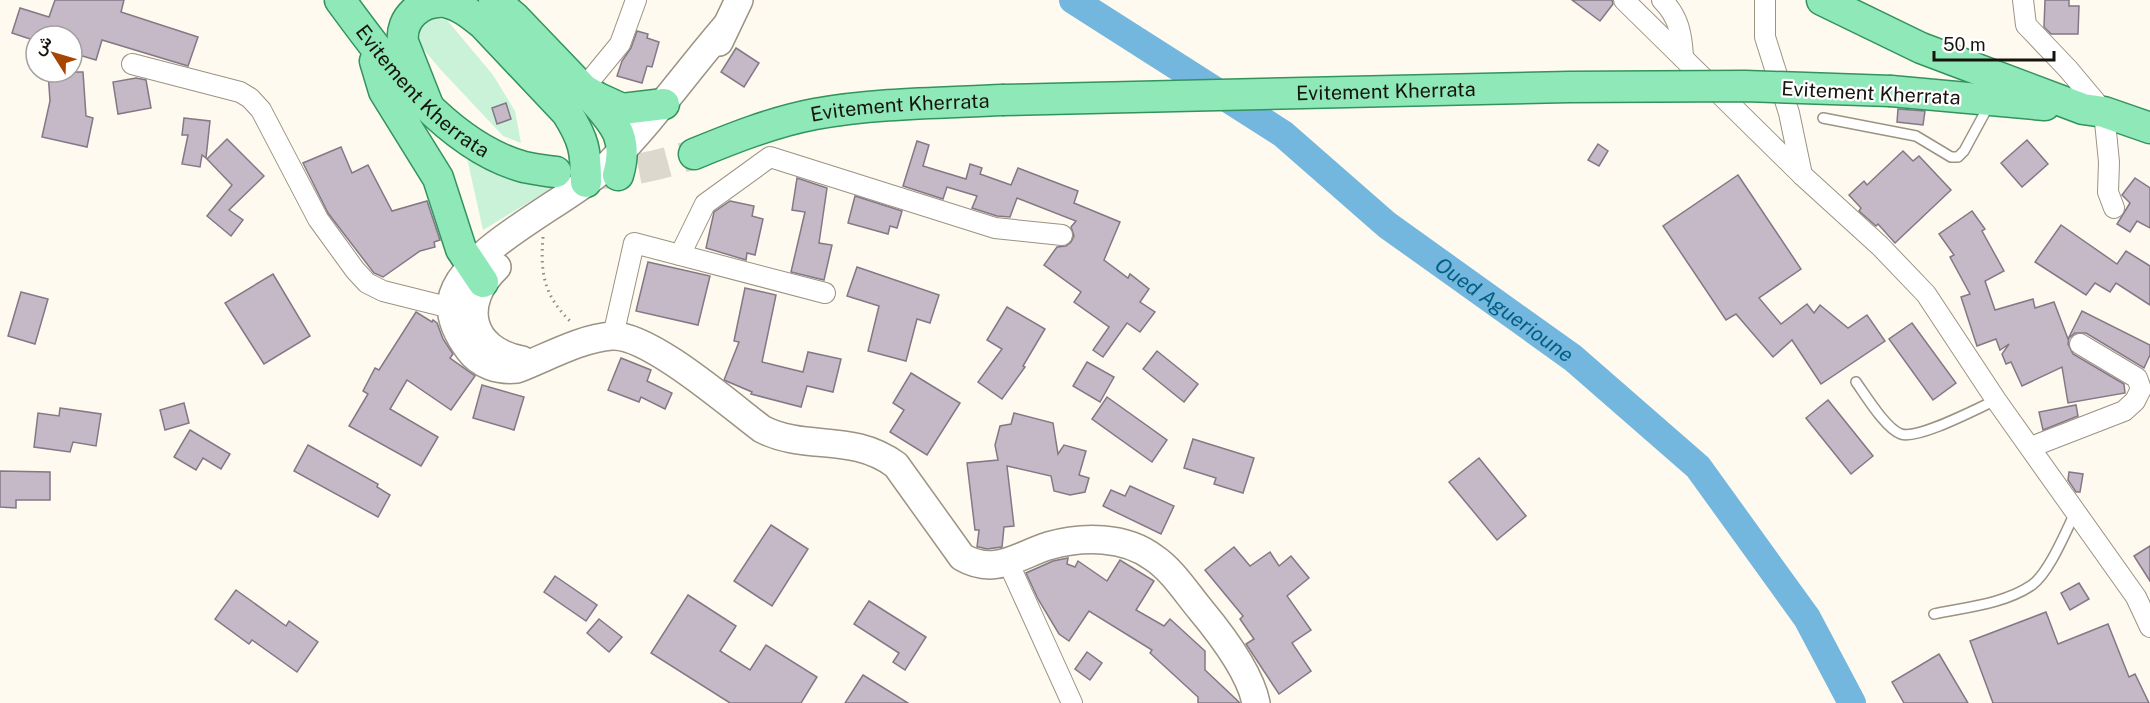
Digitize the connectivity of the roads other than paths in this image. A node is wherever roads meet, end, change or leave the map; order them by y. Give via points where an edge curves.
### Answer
1 (340, 0) edge
2 (494, 0) edge
3 (636, 0) edge
4 (739, 0) edge
5 (1624, 0) edge
6 (1662, 0) edge
7 (1765, 0) edge
8 (1822, 0) edge
9 (2023, 0) edge
10 (726, 26) junction
11 (374, 46) junction
12 (1683, 58) junction
13 (132, 64) dead end
14 (583, 89) junction
15 (1991, 100) junction
16 (664, 104) junction
17 (429, 108) junction
18 (2094, 111) junction
19 (1823, 118) dead end
20 (2150, 128) edge
21 (694, 154) tunnel mouth
22 (621, 162) junction
23 (556, 172) dead end
24 (1802, 175) junction
25 (586, 182) junction
26 (2114, 208) dead end
27 (1062, 235) dead end
28 (680, 255) junction
29 (477, 274) junction
30 (825, 293) dead end
31 (451, 308) junction
32 (602, 338) junction
33 (2080, 344) dead end
34 (533, 362) junction
35 (1856, 382) dead end
36 (1996, 400) junction
37 (2031, 447) junction
38 (2076, 511) junction
39 (1008, 562) junction
40 (1934, 614) dead end
41 (2150, 627) edge
42 (1072, 703) edge
43 (1256, 703) edge

1 - 11 main road, Evitement Kherrata
2 - 14 main road
3 - 14 street via 620,44
4 - 10 main road
5 - 12 street
6 - 12 street via 1678,22
7 - 24 street via 1765,37 1789,113
8 - 18 main road via 1921,48
9 - 18 street via 2026,25 2068,69
10 - 16 main road
10 - 22 main road via 702,76 679,111 644,151
11 - 17 main road, Evitement Kherrata
11 - 29 main road via 380,80 438,178 458,243
12 - 24 street
13 - 31 street via 230,89 250,98 261,110 318,219 367,283 383,291
14 - 16 main road via 622,109
14 - 22 main road via 619,131
15 - 18 main road, Evitement Kherrata
15 - 19 lane via 1965,151 1958,157 1951,157 1916,136
15 - 21 main road, Evitement Kherrata, bridge via 1890,91 1745,86 1002,100 890,105 815,114 760,128
16 - 22 main road
17 - 23 main road, Evitement Kherrata via 485,150 523,166
17 - 25 main road via 402,34 406,20 416,10 444,2 483,24 567,113 586,153
18 - 20 main road
18 - 26 street via 2109,162 2108,192
22 - 25 main road via 606,167
22 - 29 main road via 544,230
24 - 36 street via 1926,294
25 - 29 main road via 492,248
27 - 28 street via 995,228 770,157 705,204
28 - 30 street
28 - 32 street via 634,243
29 - 31 main road via 459,283
29 - 34 main road via 477,329 499,352
31 - 34 main road via 453,323 463,342 485,364 510,370
32 - 34 main road
32 - 39 main road via 635,339 655,350 776,436 843,444 882,455 896,465 962,557 990,566
33 - 37 street via 2137,378 2141,389 2124,411
35 - 36 lane via 1883,420 1901,434 1919,434
36 - 37 street
37 - 38 street
38 - 40 lane via 2054,556 2034,584 2001,600
38 - 41 street via 2136,597
39 - 42 street
39 - 43 main road via 1050,546 1083,540 1132,545 1156,558 1239,662

